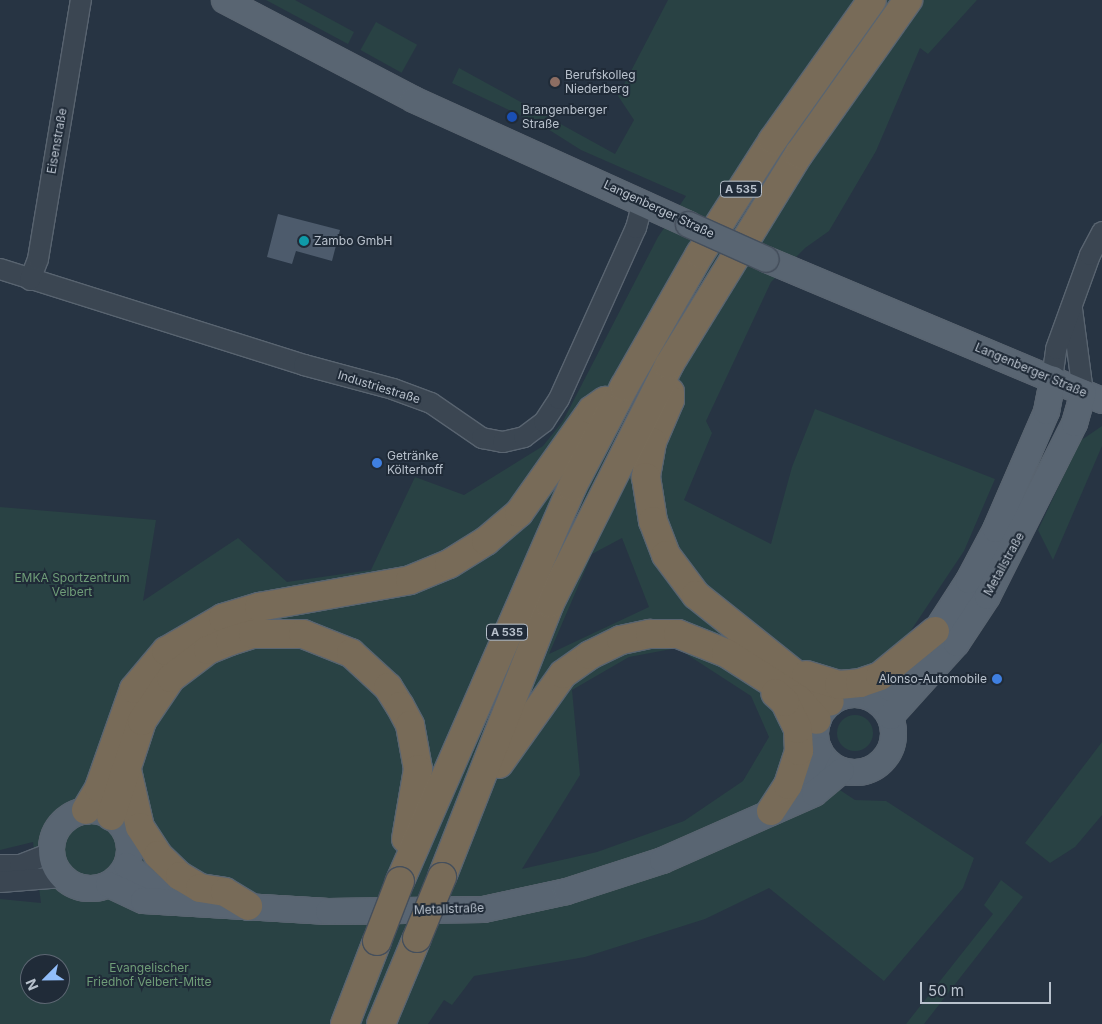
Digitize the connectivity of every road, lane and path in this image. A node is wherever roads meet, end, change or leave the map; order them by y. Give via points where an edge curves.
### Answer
1 (81, 0) edge
2 (224, 0) edge
3 (872, 0) edge
4 (908, 0) edge
5 (643, 202) junction
6 (1102, 232) edge
7 (0, 269) edge
8 (30, 280) junction
9 (1072, 305) junction
10 (669, 365) junction
11 (1052, 379) junction
12 (624, 387) junction
13 (1092, 396) edge
14 (935, 631) junction
15 (746, 667) junction
16 (786, 668) junction
17 (882, 708) junction
18 (823, 711) junction
19 (818, 750) junction
20 (126, 764) junction
21 (840, 770) junction
22 (770, 811) junction
23 (98, 813) junction
24 (465, 824) junction
25 (51, 852) junction
26 (0, 865) edge
27 (126, 865) junction
28 (63, 877) junction
29 (400, 881) junction
30 (0, 882) edge
31 (108, 884) junction
32 (171, 901) junction
33 (248, 906) junction
34 (345, 1024) edge
35 (382, 1024) edge

1 - 8 street, Eisenstraße via 38,259
2 - 5 main road, Langenberger Straße via 412,99
3 - 12 highway, A 535 via 773,140 700,254
4 - 10 highway, A 535 via 799,154
5 - 8 street, Industriestraße via 636,228 559,399 544,422 524,437 503,442 482,438 431,403 393,389
5 - 11 main road, Langenberger Straße, bridge via 766,259
6 - 9 street
7 - 8 street, Industriestraße
9 - 11 street via 1056,349
9 - 13 street
10 - 16 highway via 670,400 652,442 646,477 659,539 696,595
10 - 24 highway, A 535 via 550,603 514,686
11 - 13 main road, Langenberger Straße
11 - 14 main road, Metallstraße via 1046,411 996,528
12 - 23 highway via 592,410 519,513 486,541 449,564 410,580 223,618 166,651 134,689 99,788
12 - 29 highway, A 535 via 552,530
13 - 17 main road, Metallstraße via 1074,423 987,596 956,643
14 - 16 highway via 880,676 860,683 839,685
14 - 17 main road, Metallstraße via 890,688
15 - 18 highway
15 - 22 highway via 785,702 798,729 799,751 788,785
15 - 24 highway via 704,642 678,634 650,634 621,640 590,655 563,674 543,698
16 - 18 highway
17 - 18 main road via 852,694
17 - 21 main road via 892,739 883,759 856,772
18 - 19 main road
19 - 21 main road
19 - 22 main road, Metallstraße via 804,779
20 - 23 highway
20 - 29 highway via 155,698 171,678 208,650 253,634 303,634 327,641 372,669 388,686 410,725 418,768 417,789
20 - 33 highway via 137,819 158,855 180,876 200,888 225,892
21 - 22 main road, Metallstraße via 814,793
22 - 33 main road, Metallstraße via 738,830 662,860 566,891 483,909 328,911
23 - 25 main road via 70,816 58,827
23 - 27 main road via 119,823 129,843
24 - 35 highway, A 535, bridge
25 - 26 street via 20,865
25 - 28 main road
27 - 31 main road
27 - 32 main road
28 - 30 street
28 - 31 main road via 90,889
29 - 34 highway, A 535, bridge
31 - 32 main road, Metallstraße via 143,900
32 - 33 main road, Metallstraße

